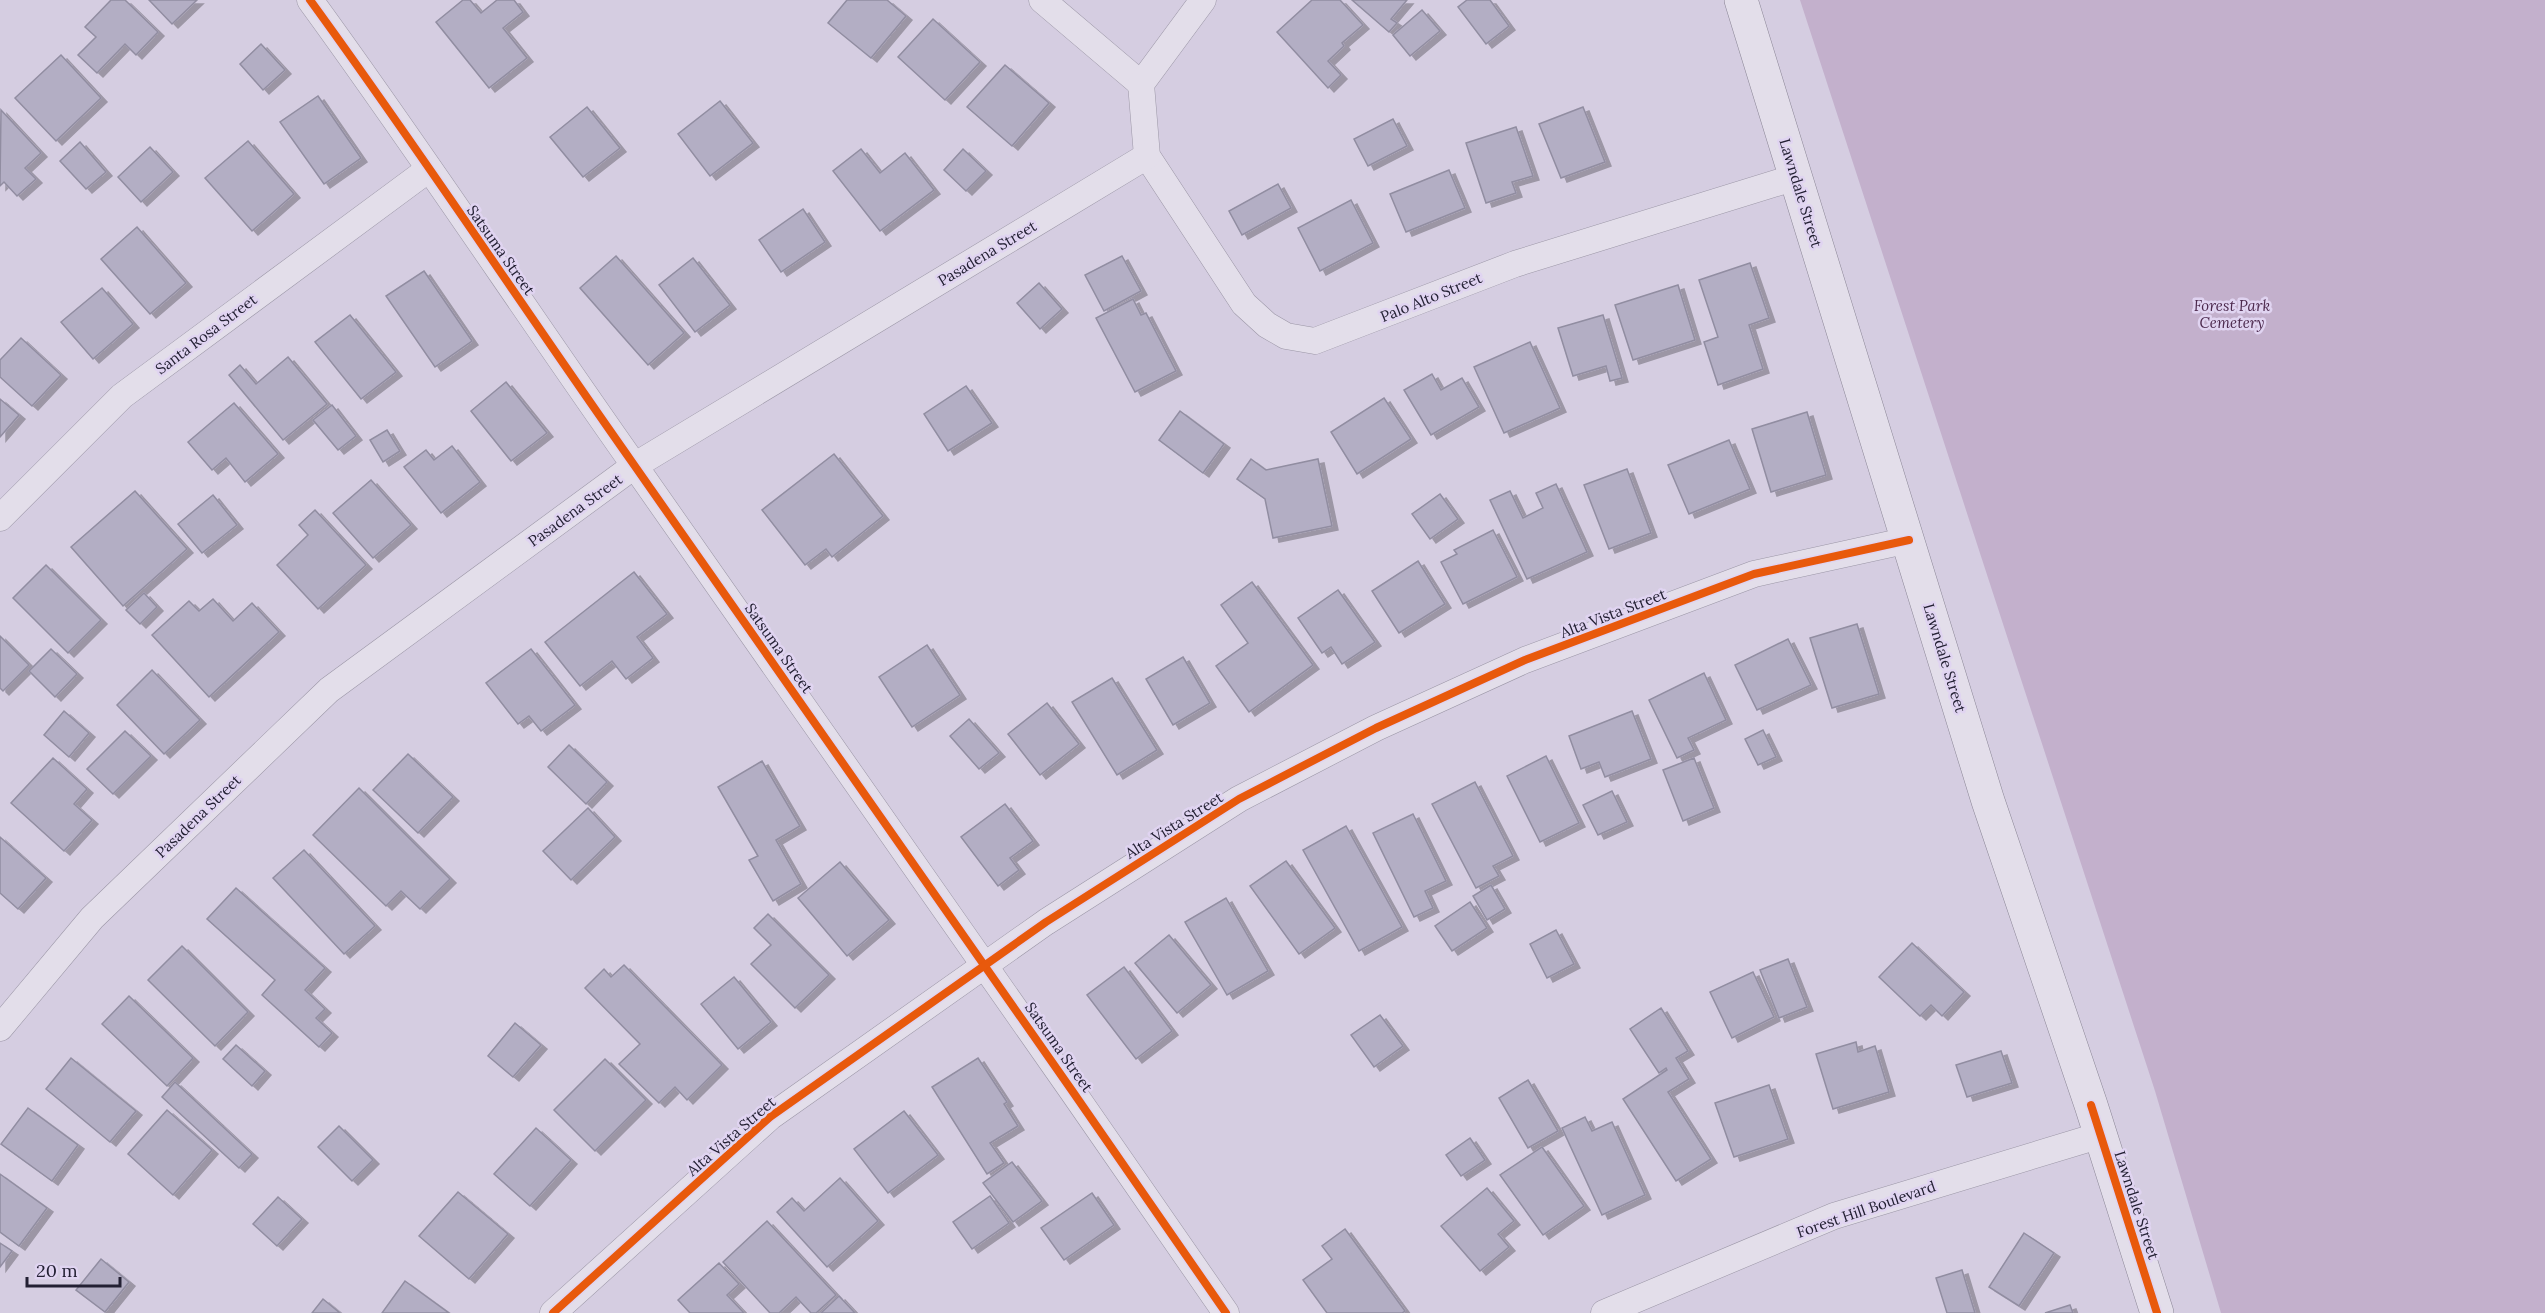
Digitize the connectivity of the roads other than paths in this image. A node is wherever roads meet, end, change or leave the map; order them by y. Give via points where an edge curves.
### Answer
1 (310, 0) edge
2 (1042, 0) edge
3 (1203, 0) edge
4 (1741, 0) edge
5 (1141, 84) junction
6 (1147, 156) junction
7 (429, 169) junction
8 (1796, 177) junction
9 (634, 466) junction
10 (0, 518) edge
11 (1909, 540) junction
12 (986, 965) junction
13 (0, 1029) edge
14 (2100, 1135) junction
15 (553, 1313) edge
16 (1226, 1313) edge
17 (1604, 1313) edge
18 (2157, 1313) edge

1 - 7 street, Satsuma Street
2 - 5 street
3 - 5 street
4 - 8 main road, Lawndale Street
5 - 6 street
6 - 8 street, Palo Alto Street via 1244,304 1286,336 1315,341 1515,264
6 - 9 street, Pasadena Street
7 - 9 street, Satsuma Street
7 - 10 street, Santa Rosa Street via 122,396
8 - 11 main road, Lawndale Street
9 - 12 street, Satsuma Street
9 - 13 street, Pasadena Street via 330,690 92,918
11 - 12 street, Alta Vista Street via 1754,574 1525,660 1376,728 1239,800 1046,922
11 - 14 main road, Lawndale Street via 1988,801
12 - 15 street, Alta Vista Street via 770,1117
12 - 16 street, Satsuma Street
14 - 17 street, Forest Hill Boulevard via 1834,1216
14 - 18 main road, Lawndale Street

